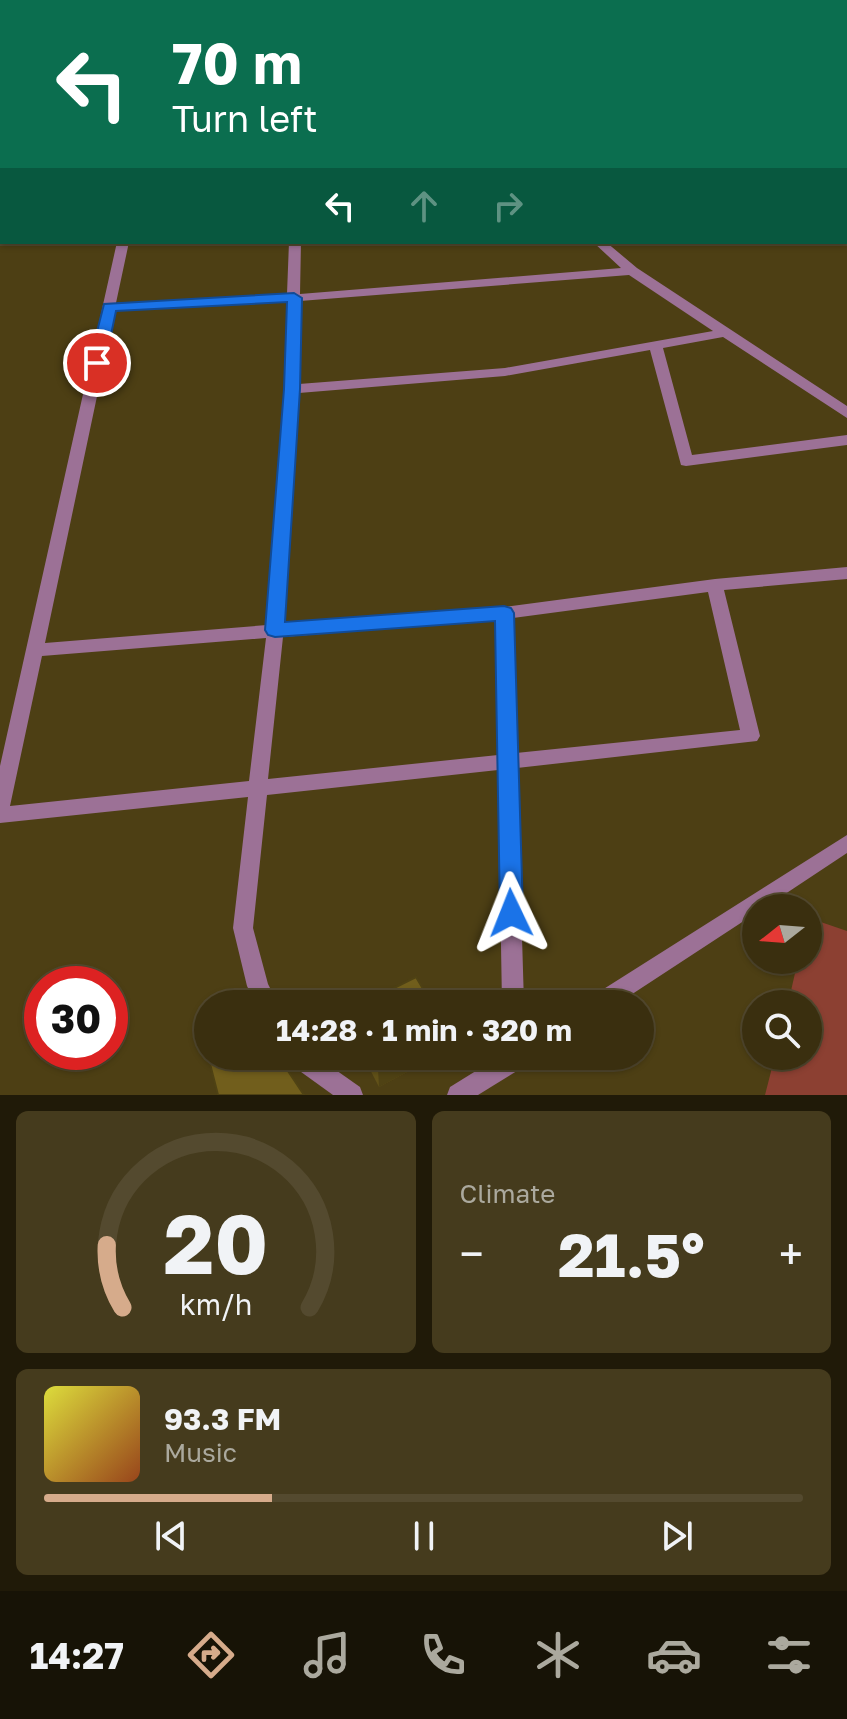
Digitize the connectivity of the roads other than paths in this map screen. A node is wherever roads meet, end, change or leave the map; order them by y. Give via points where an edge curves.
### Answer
1 (123, 244) edge
2 (295, 244) edge
3 (601, 244) edge
4 (632, 271) junction
5 (294, 298) junction
6 (109, 307) junction
7 (728, 332) junction
8 (656, 346) junction
9 (292, 389) junction
10 (847, 413) edge
11 (847, 440) edge
12 (847, 573) edge
13 (715, 585) junction
14 (504, 613) junction
15 (275, 630) junction
16 (35, 650) junction
17 (507, 761) junction
18 (257, 790) junction
19 (0, 809) edge
20 (0, 815) edge
21 (847, 843) edge
22 (260, 990) edge
23 (513, 990) edge
24 (621, 990) edge
25 (317, 1070) edge
26 (496, 1070) edge
27 (352, 1095) edge
28 (458, 1095) edge

1 - 6 street
2 - 5 street
3 - 4 street
4 - 5 street
4 - 7 street
5 - 6 street
5 - 9 street
6 - 16 street
7 - 8 street
7 - 10 street
8 - 9 street via 505,372
8 - 11 street via 686,461
9 - 15 street
12 - 13 street
13 - 14 street
13 - 17 street via 751,736
14 - 15 street
14 - 17 street
15 - 16 street
15 - 18 street
16 - 19 street
17 - 18 street
17 - 23 street
18 - 20 street
18 - 22 street via 243,928
21 - 24 street
25 - 27 street
26 - 28 street

